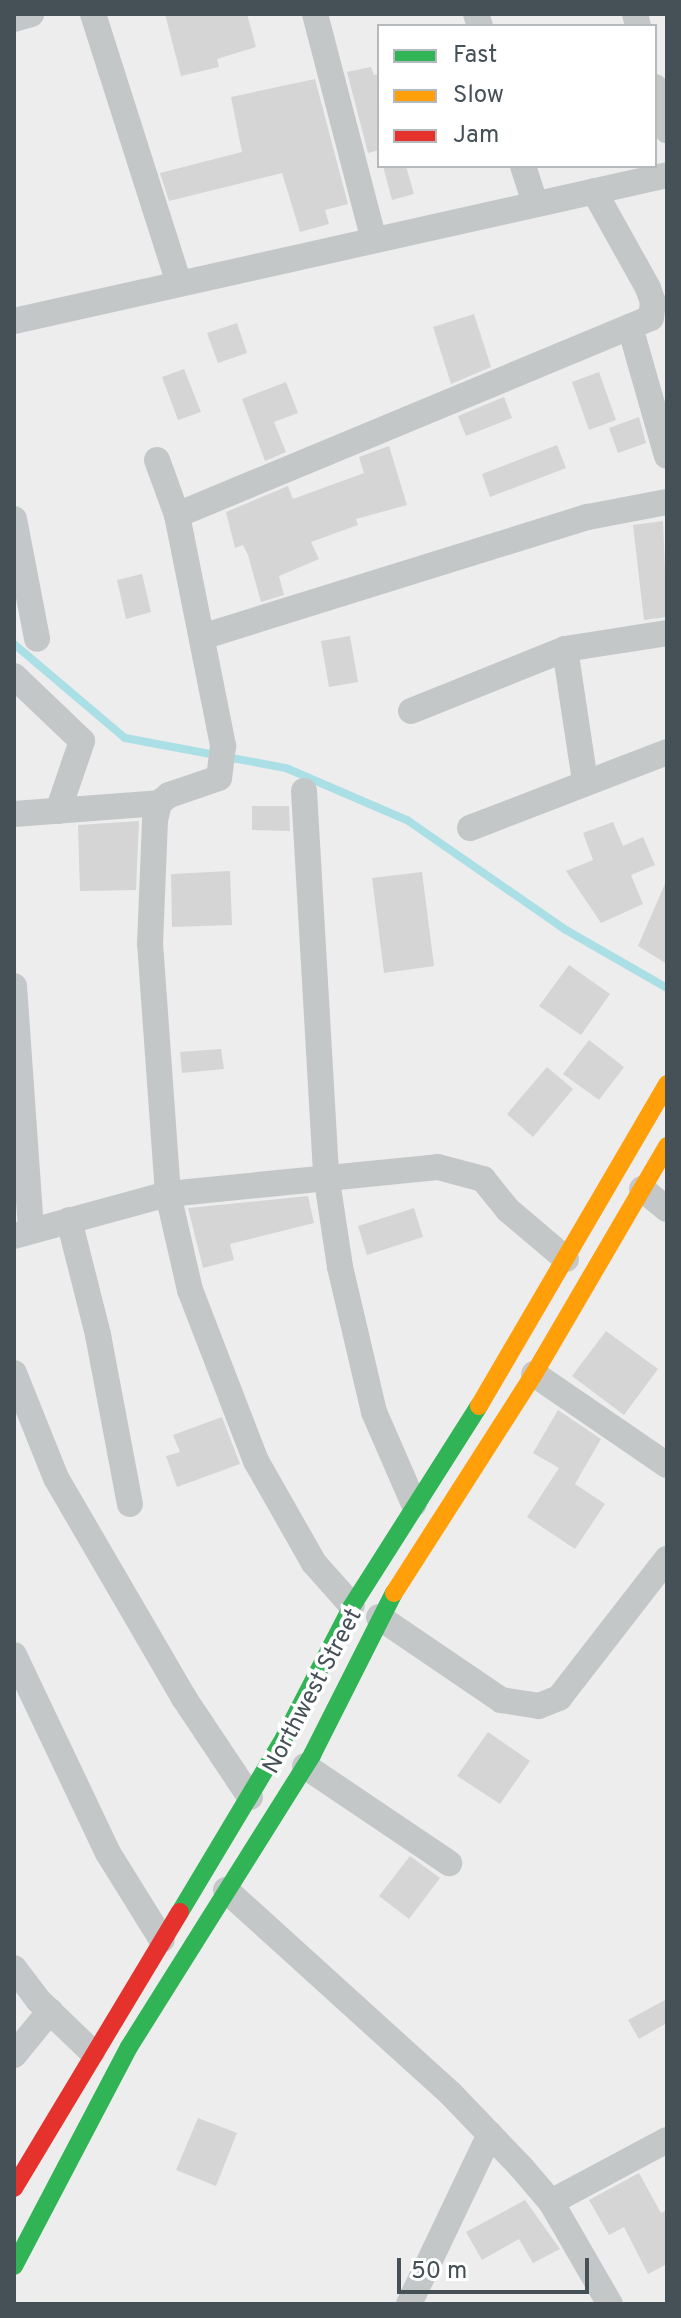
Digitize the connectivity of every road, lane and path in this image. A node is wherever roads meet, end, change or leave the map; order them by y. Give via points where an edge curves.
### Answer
1 (31, 14) edge
2 (93, 14) edge
3 (315, 14) edge
4 (14, 19) edge
5 (657, 94) edge
6 (667, 130) edge
7 (524, 168) edge
8 (667, 175) edge
9 (594, 191) junction
10 (535, 204) junction
11 (373, 236) junction
12 (179, 284) junction
13 (14, 321) edge
14 (630, 327) junction
15 (667, 456) edge
16 (157, 460) dead end
17 (667, 502) edge
18 (177, 515) junction
19 (14, 519) edge
20 (667, 633) edge
21 (205, 636) junction
22 (37, 639) dead end
23 (565, 649) junction
24 (14, 676) edge
25 (411, 711) dead end
26 (667, 752) edge
27 (585, 782) junction
28 (304, 791) dead end
29 (159, 803) junction
30 (58, 811) junction
31 (14, 814) edge
32 (470, 828) dead end
33 (14, 986) edge
34 (667, 1084) edge
35 (667, 1146) edge
36 (326, 1174) junction
37 (642, 1189) junction
38 (168, 1194) junction
39 (667, 1209) edge
40 (69, 1220) junction
41 (23, 1233) edge
42 (566, 1259) junction
43 (14, 1373) edge
44 (534, 1374) junction
45 (667, 1465) edge
46 (130, 1504) dead end
47 (414, 1504) junction
48 (667, 1559) edge
49 (352, 1606) junction
50 (379, 1617) junction
51 (14, 1655) edge
52 (305, 1766) junction
53 (250, 1797) junction
54 (449, 1863) dead end
55 (226, 1890) junction
56 (162, 1940) junction
57 (14, 1968) edge
58 (50, 2011) junction
59 (92, 2052) junction
60 (14, 2055) edge
61 (490, 2134) junction
62 (667, 2140) edge
63 (14, 2188) edge
64 (551, 2202) junction
65 (14, 2266) edge
66 (409, 2304) edge
67 (610, 2304) edge

1 - 4 street
2 - 12 street
3 - 11 street
5 - 6 street
7 - 10 street
8 - 9 street
9 - 10 street
9 - 14 street via 653,302 651,318
10 - 11 street
11 - 12 street
12 - 13 street
14 - 15 street
14 - 18 street
16 - 18 street
17 - 21 street via 588,517
18 - 21 street
19 - 22 street
20 - 23 street
21 - 29 street via 222,758 212,784 169,795
23 - 25 street
23 - 27 street
24 - 30 street via 82,741
26 - 27 street
27 - 32 street
28 - 36 street
29 - 30 street
29 - 38 street via 150,943
30 - 31 street
33 - 41 street
34 - 42 main road, Northwest Street
35 - 37 main road, Northwest Street
36 - 38 street
36 - 42 street via 460,1170 483,1179 508,1210
36 - 47 street via 359,1357 390,1457
37 - 39 street
37 - 44 main road, Northwest Street
38 - 40 street
38 - 49 street via 190,1290 256,1461 314,1563
40 - 41 street
40 - 46 street via 98,1335
42 - 47 main road, Northwest Street
43 - 53 street via 56,1478 184,1698
44 - 45 street
44 - 50 main road, Northwest Street
47 - 49 main road, Northwest Street
48 - 50 street via 559,1698 539,1706 501,1700
49 - 53 main road, Northwest Street
50 - 52 main road, Northwest Street
51 - 56 street via 108,1853
52 - 54 street
52 - 55 main road, Northwest Street
53 - 56 main road, Northwest Street
55 - 61 street
55 - 65 main road, Northwest Street via 129,2047
56 - 59 main road, Northwest Street
57 - 58 street
58 - 59 street
58 - 60 street
59 - 63 main road, Northwest Street
61 - 64 street
61 - 66 street
62 - 64 street
64 - 67 street

